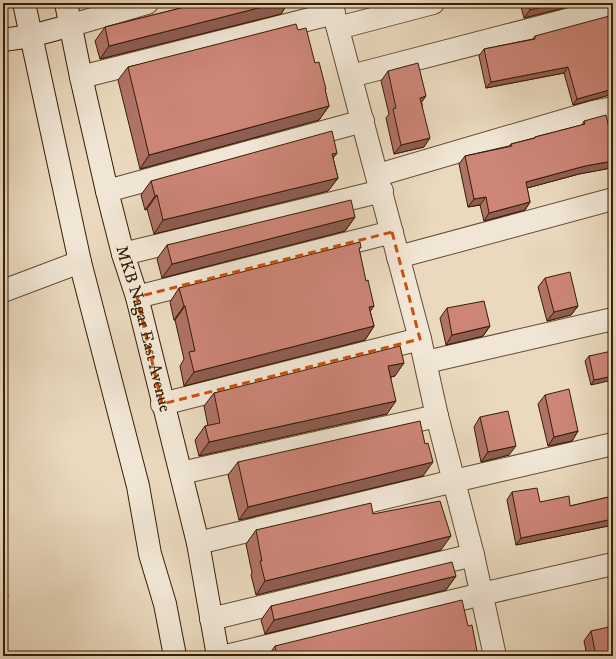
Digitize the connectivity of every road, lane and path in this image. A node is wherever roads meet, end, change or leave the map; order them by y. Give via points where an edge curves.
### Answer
1 (24, 3) edge
2 (66, 3) edge
3 (147, 3) edge
4 (433, 3) edge
5 (613, 8) edge
6 (335, 15) edge
7 (72, 25) junction
8 (31, 36) junction
9 (3, 40) edge
10 (351, 76) junction
11 (81, 78) junction
12 (613, 108) edge
13 (363, 122) junction
14 (380, 183) junction
15 (107, 190) junction
16 (613, 199) edge
17 (392, 232) junction
18 (123, 254) junction
19 (398, 257) junction
20 (80, 262) junction
21 (3, 291) edge
22 (137, 297) junction
23 (613, 319) edge
24 (420, 339) junction
25 (426, 362) junction
26 (162, 404) junction
27 (437, 416) junction
28 (613, 444) edge
29 (180, 473) junction
30 (454, 481) junction
31 (198, 543) junction
32 (473, 555) junction
33 (613, 564) edge
34 (482, 594) junction
35 (211, 619) junction
36 (175, 656) edge
37 (218, 656) edge
38 (226, 656) edge
39 (495, 656) edge

1 - 8 street
2 - 7 street, MKB Nagar East Avenue
3 - 7 street
4 - 6 street
5 - 10 street
6 - 10 street
6 - 11 street
7 - 8 street
7 - 11 street, MKB Nagar East Avenue
8 - 9 street
8 - 20 street
10 - 13 street
11 - 15 street, MKB Nagar East Avenue
12 - 14 street via 593,112
13 - 14 street
13 - 15 street
14 - 17 street
14 - 18 street
15 - 18 street, MKB Nagar East Avenue
16 - 19 street
17 - 19 street
17 - 22 street
18 - 22 street, MKB Nagar East Avenue
19 - 24 street
20 - 21 street
20 - 36 street via 138,486 150,554 165,604
22 - 26 street, MKB Nagar East Avenue
23 - 25 street
24 - 25 street
24 - 26 street
25 - 27 street
26 - 29 street, MKB Nagar East Avenue
27 - 29 street
27 - 30 street
28 - 30 street
29 - 31 street, MKB Nagar East Avenue
30 - 31 street
30 - 32 street
31 - 35 street, MKB Nagar East Avenue
32 - 34 street
32 - 35 street
33 - 34 street
34 - 38 street
34 - 39 street
35 - 37 street, MKB Nagar East Avenue

